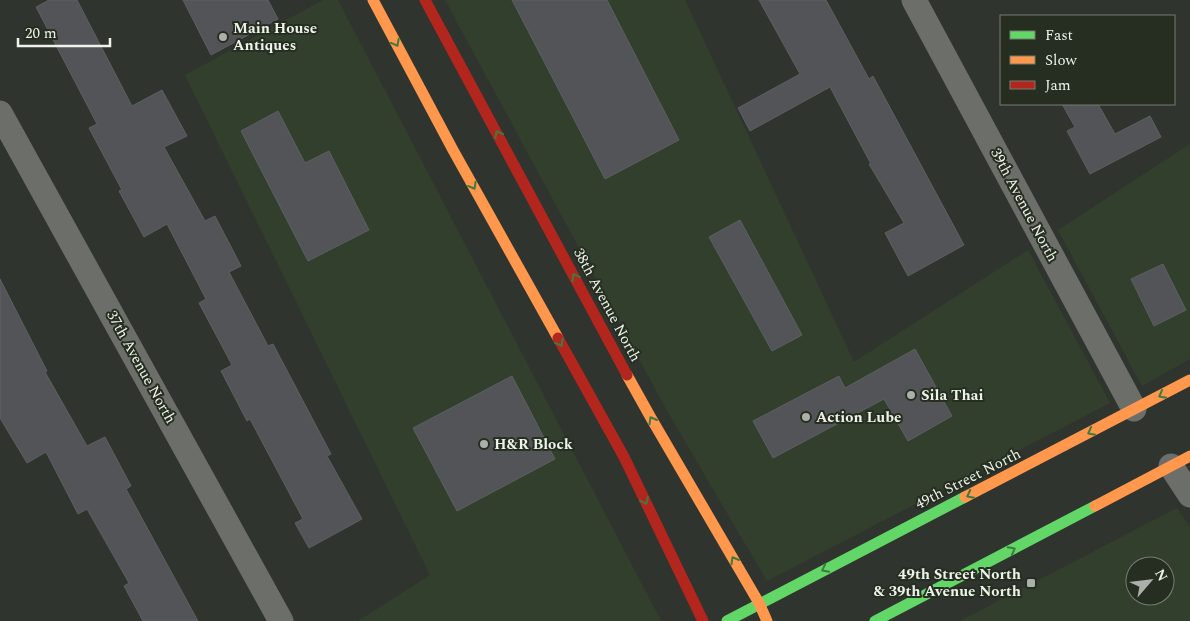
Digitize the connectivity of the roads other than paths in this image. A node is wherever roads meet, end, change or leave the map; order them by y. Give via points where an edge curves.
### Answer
1 (373, 0) edge
2 (425, 0) edge
3 (914, 0) edge
4 (0, 113) edge
5 (1190, 380) edge
6 (1134, 410) junction
7 (1181, 461) edge
8 (1190, 495) edge
9 (758, 602) junction
10 (281, 621) edge
11 (703, 621) edge
12 (727, 621) edge
13 (767, 621) edge
14 (875, 621) edge

1 -> 11 main road via 624,457
9 -> 2 main road, 38th Avenue North via 650,418
3 - 6 street, 39th Avenue North
4 - 10 street, 37th Avenue North
5 -> 6 main road, 49th Street North
6 -> 9 main road, 49th Street North
7 - 8 street
14 -> 7 main road
9 - 12 main road, 49th Street North
9 - 13 main road, 38th Avenue North

